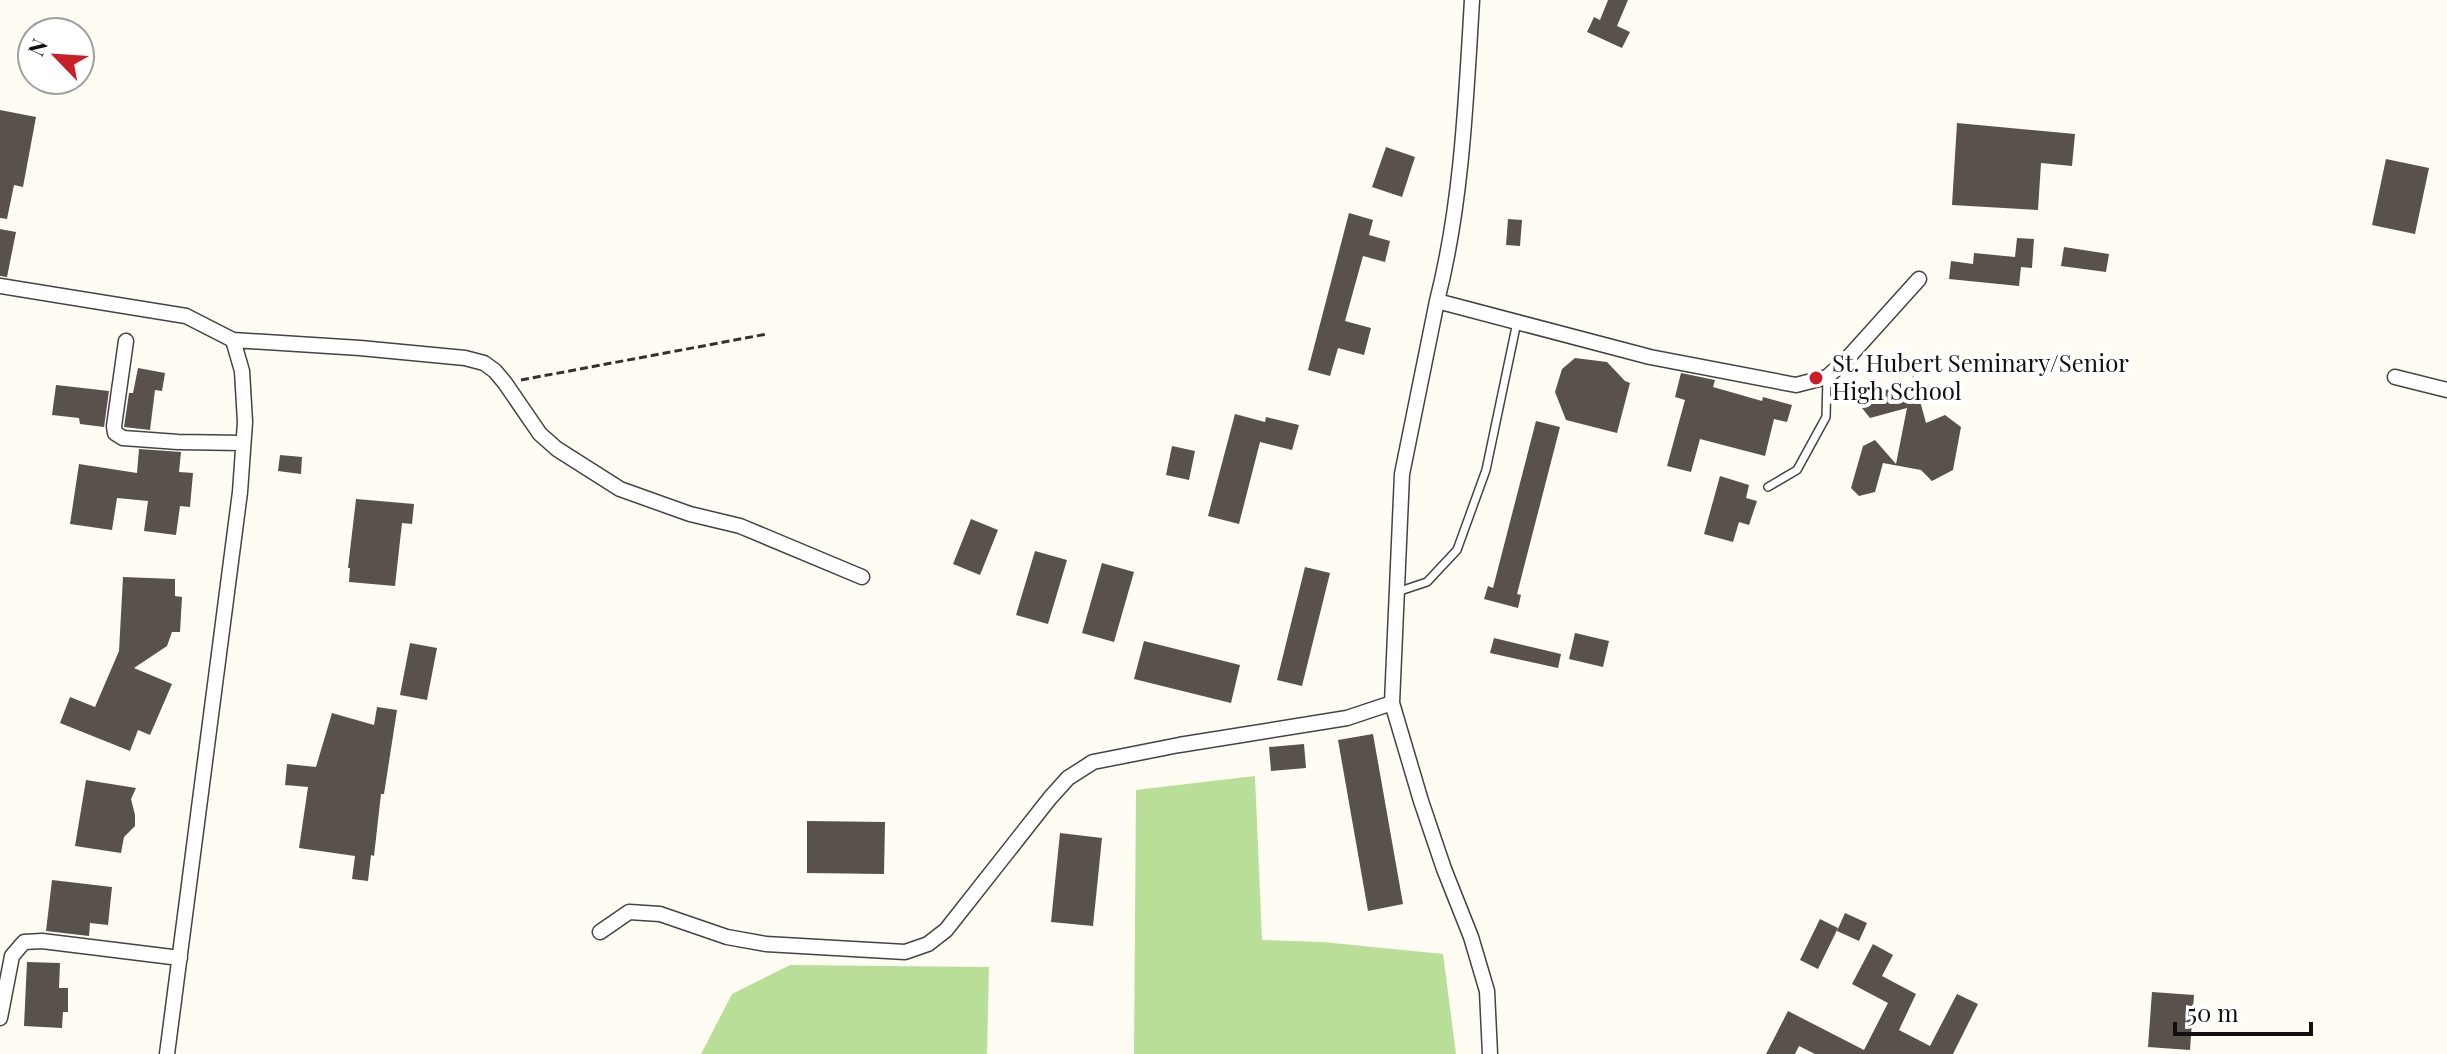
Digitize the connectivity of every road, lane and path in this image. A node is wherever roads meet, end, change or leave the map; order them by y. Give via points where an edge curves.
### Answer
1 (1472, 0) edge
2 (1919, 279) dead end
3 (0, 286) edge
4 (1437, 301) junction
5 (1517, 322) junction
6 (767, 334) dead end
7 (233, 340) junction
8 (126, 341) dead end
9 (1827, 377) junction
10 (2395, 377) dead end
11 (505, 383) junction
12 (2447, 390) edge
13 (243, 443) junction
14 (1768, 487) dead end
15 (862, 577) dead end
16 (1397, 592) junction
17 (1392, 703) junction
18 (600, 932) dead end
19 (180, 958) junction
20 (0, 1018) edge
21 (167, 1054) edge
22 (1490, 1054) edge

1 - 4 street via 1449,253
2 - 9 street
3 - 7 street via 186,316
4 - 5 street
4 - 16 street via 1402,474
5 - 9 street via 1650,357 1796,385
5 - 16 lane via 1486,470 1457,550 1427,582
6 - 11 path
7 - 11 street via 465,358 484,363
7 - 13 street via 242,371
8 - 13 street via 115,433 123,438
9 - 14 lane via 1826,417 1797,470
10 - 12 street
11 - 15 street via 540,434 620,489 740,526
13 - 19 street
16 - 17 street
17 - 18 street via 1347,718 1093,762 1050,798 946,930 905,952 766,944 660,914 629,912
17 - 22 street via 1487,991
19 - 20 street via 24,942 12,956
19 - 21 street

